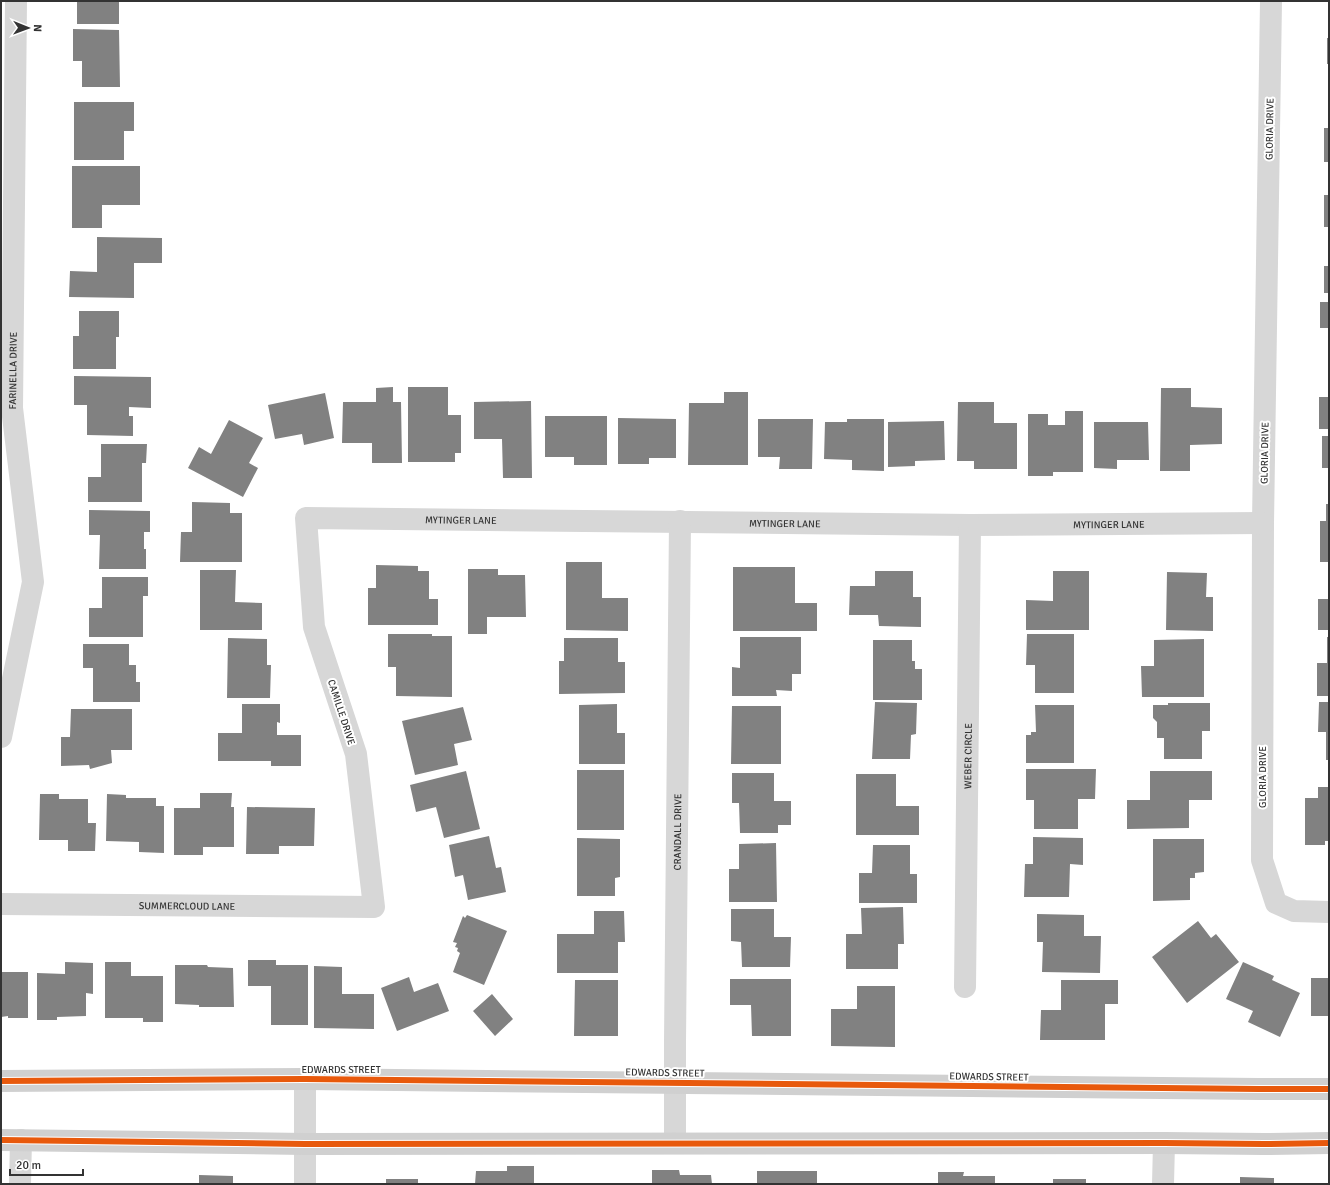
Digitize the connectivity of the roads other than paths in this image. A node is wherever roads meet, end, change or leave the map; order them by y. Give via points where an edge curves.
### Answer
1 (16, 1) edge
2 (1271, 1) edge
3 (306, 518) joint
4 (680, 521) junction
5 (1263, 523) junction
6 (970, 525) junction
7 (1, 737) edge
8 (1, 904) edge
9 (374, 908) joint
10 (1329, 912) edge
11 (965, 987) dead end
12 (305, 1079) junction
13 (1, 1081) edge
14 (676, 1082) junction
15 (1329, 1089) edge
16 (11, 1140) edge
17 (675, 1143) junction
18 (1164, 1143) junction
19 (1329, 1143) edge
20 (305, 1144) junction
21 (20, 1184) edge
22 (305, 1184) edge
23 (1163, 1184) edge

1 - 7 street, FARINELLA DRIVE via 12,408 32,582
2 - 5 street, GLORIA DRIVE
3 - 4 street, MYTINGER LANE
3 - 9 street, CAMILLE DRIVE via 314,627 356,754
4 - 6 street, MYTINGER LANE
4 - 14 street, CRANDALL DRIVE
5 - 6 street, MYTINGER LANE
5 - 10 street, GLORIA DRIVE via 1262,860 1276,903 1294,911
6 - 11 street, WEBER CIRCLE
8 - 9 street, SUMMERCLOUD LANE
12 - 13 main road, EDWARDS STREET
12 - 14 main road, EDWARDS STREET
12 - 20 street
14 - 15 main road, EDWARDS STREET
14 - 17 street, CRANDALL DRIVE
16 - 20 main road
16 - 21 street
17 - 18 main road
17 - 20 main road
18 - 19 main road
18 - 23 street
20 - 22 street

